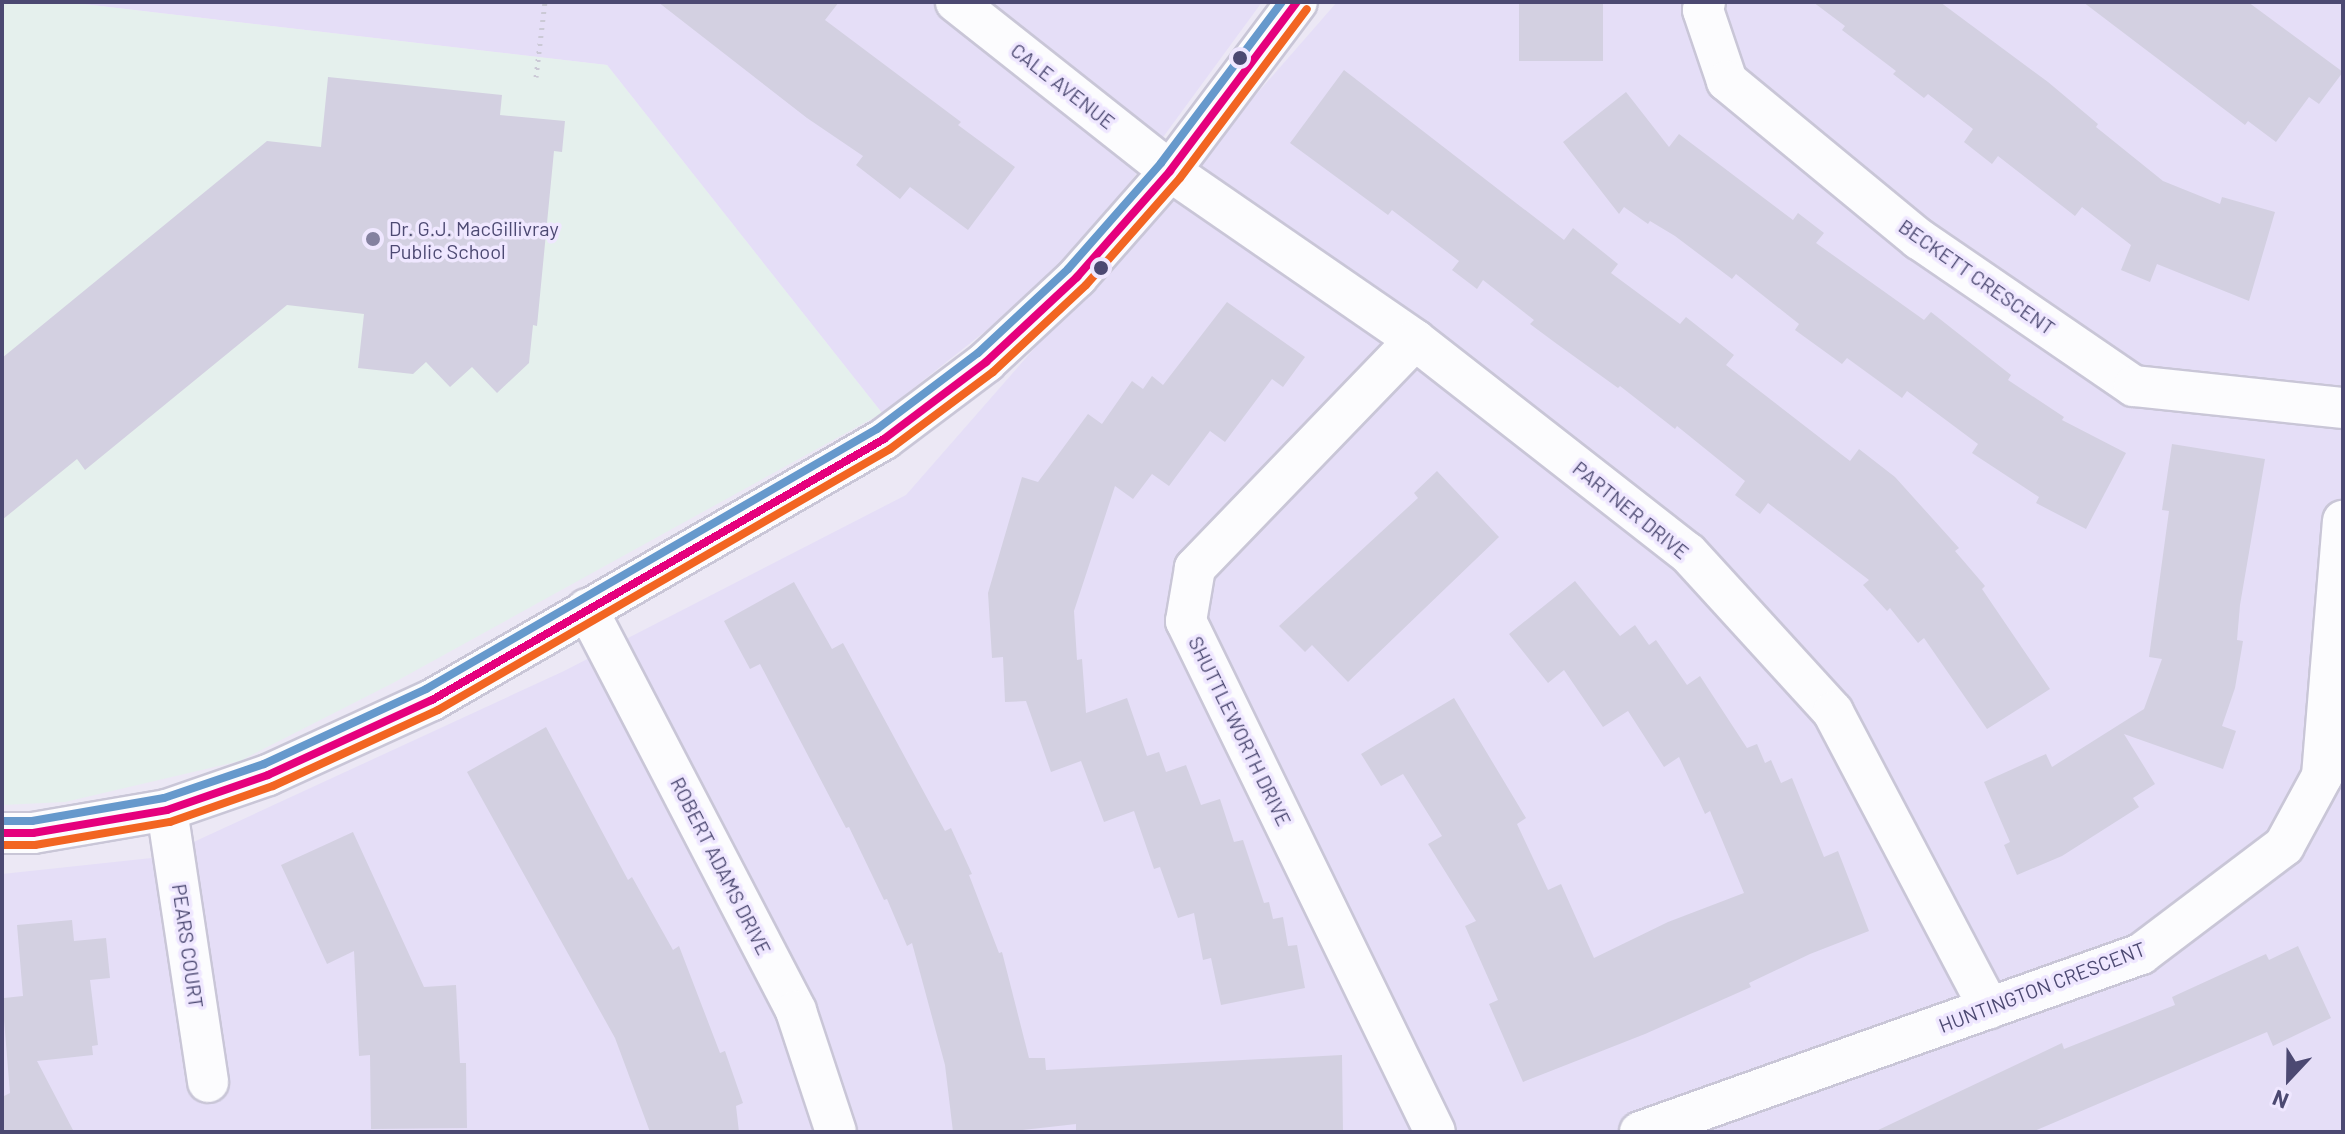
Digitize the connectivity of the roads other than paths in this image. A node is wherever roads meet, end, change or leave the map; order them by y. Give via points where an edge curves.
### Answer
1 (956, 2) edge
2 (1297, 2) edge
3 (1705, 2) edge
4 (1170, 171) junction
5 (1415, 340) junction
6 (2343, 408) edge
7 (2343, 521) edge
8 (587, 609) junction
9 (167, 810) junction
10 (2, 833) edge
11 (1989, 1008) junction
12 (208, 1082) dead end
13 (836, 1132) edge
14 (1435, 1132) edge
15 (1640, 1132) edge

1 - 4 street, CALE AVENUE
2 - 4 street
3 - 6 street, BECKETT CRESCENT via 1703,10 1727,81 1919,239 2134,386
4 - 5 street, PARTNER DRIVE
4 - 8 street via 1065,288 986,362 884,439
5 - 11 street, PARTNER DRIVE via 1688,553 1833,712
5 - 14 street, SHUTTLEWORTH DRIVE via 1195,568 1186,621
7 - 11 street, HUNTINGTON CRESCENT via 2322,776 2284,846 2141,954
8 - 9 street via 432,700 268,775
8 - 13 street, ROBERT ADAMS DRIVE via 796,1011
9 - 10 street via 33,833
9 - 12 street, PEARS COURT
11 - 15 street, HUNTINGTON CRESCENT

